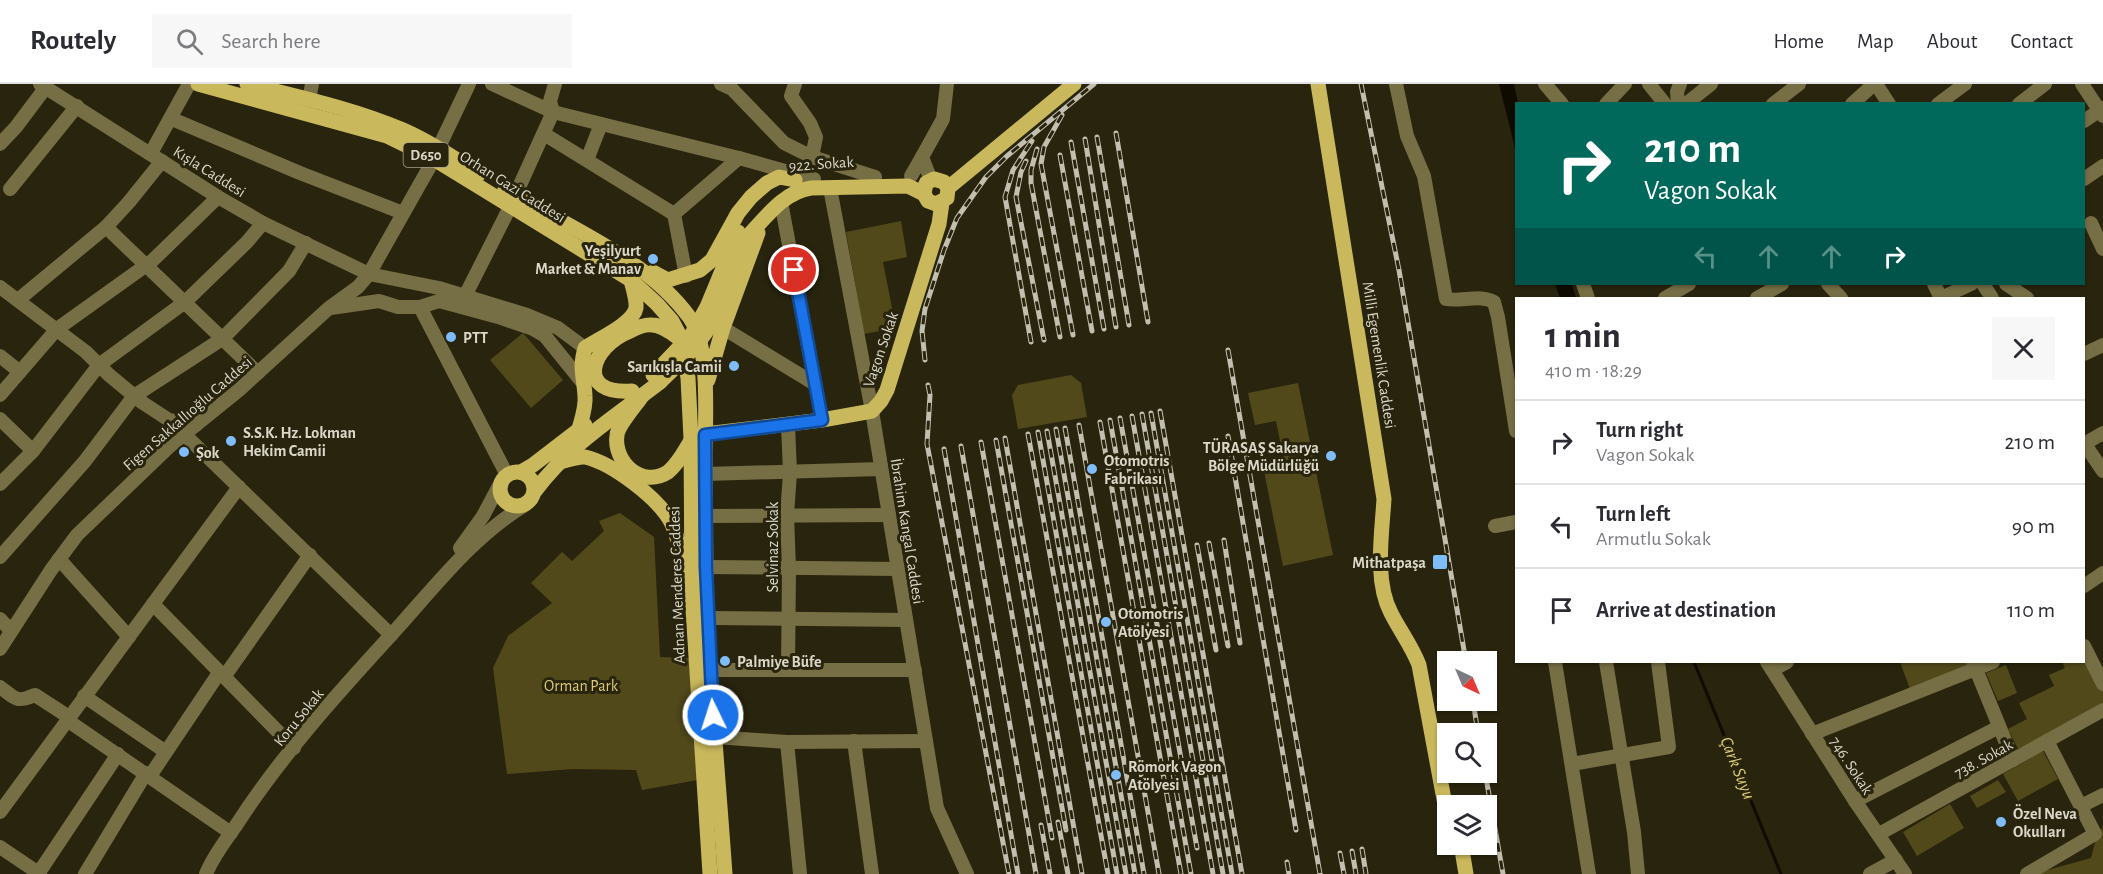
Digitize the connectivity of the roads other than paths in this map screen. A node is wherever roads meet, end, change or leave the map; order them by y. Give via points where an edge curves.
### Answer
1 (189, 84) edge
2 (198, 84) edge
3 (247, 84) edge
4 (312, 84) edge
5 (469, 84) edge
6 (492, 84) edge
7 (555, 84) edge
8 (721, 84) edge
9 (795, 84) edge
10 (947, 84) edge
11 (1059, 84) edge
12 (1074, 84) edge
13 (1318, 84) edge
14 (1396, 84) edge
15 (1545, 84) edge
16 (1625, 84) edge
17 (1649, 84) edge
18 (1680, 84) edge
19 (1711, 84) edge
20 (1799, 84) edge
21 (1875, 84) edge
22 (1965, 84) edge
23 (2045, 84) edge
24 (2082, 84) edge
25 (43, 86) edge
26 (309, 100) junction
27 (1560, 102) edge
28 (1608, 102) edge
29 (1663, 102) edge
30 (1678, 102) edge
31 (1688, 102) edge
32 (1776, 102) edge
33 (1854, 102) edge
34 (1888, 102) edge
35 (1941, 102) edge
36 (2022, 102) edge
37 (77, 106) junction
38 (553, 112) junction
39 (2102, 112) edge
40 (172, 119) junction
41 (2085, 120) edge
42 (600, 124) junction
43 (544, 134) junction
44 (0, 144) edge
45 (436, 154) junction
46 (157, 157) junction
47 (812, 157) junction
48 (922, 157) junction
49 (739, 158) junction
50 (587, 160) junction
51 (2103, 166) edge
52 (911, 176) junction
53 (875, 177) junction
54 (2085, 177) edge
55 (814, 179) junction
56 (795, 180) junction
57 (934, 185) junction
58 (830, 188) junction
59 (10, 189) dead end
60 (218, 197) junction
61 (513, 200) junction
62 (781, 202) junction
63 (403, 213) junction
64 (674, 214) junction
65 (768, 214) junction
66 (2093, 222) edge
67 (263, 223) junction
68 (106, 227) junction
69 (743, 233) junction
70 (306, 243) junction
71 (2103, 249) edge
72 (619, 254) junction
73 (147, 265) junction
74 (369, 274) junction
75 (686, 276) junction
76 (631, 280) junction
77 (418, 284) junction
78 (1687, 285) edge
79 (1780, 285) edge
80 (1969, 285) edge
81 (2008, 285) edge
82 (0, 287) edge
83 (465, 296) junction
84 (1667, 297) edge
85 (1759, 297) edge
86 (1943, 297) edge
87 (2026, 297) edge
88 (18, 300) junction
89 (379, 301) junction
90 (186, 302) junction
91 (420, 306) junction
92 (329, 308) junction
93 (723, 328) junction
94 (57, 329) junction
95 (222, 339) junction
96 (2085, 339) edge
97 (682, 340) junction
98 (2100, 346) edge
99 (585, 348) junction
100 (2085, 354) edge
101 (0, 356) edge
102 (99, 366) junction
103 (20, 372) junction
104 (258, 373) junction
105 (583, 383) junction
106 (815, 384) junction
107 (705, 392) junction
108 (637, 393) junction
109 (0, 395) edge
110 (134, 396) junction
111 (872, 411) junction
112 (0, 419) edge
113 (822, 420) junction
114 (196, 425) junction
115 (788, 425) junction
116 (1515, 425) edge
117 (579, 429) junction
118 (2103, 433) edge
119 (184, 434) junction
120 (698, 437) junction
121 (2085, 443) edge
122 (2085, 445) edge
123 (33, 451) junction
124 (558, 462) junction
125 (881, 469) junction
126 (2103, 471) edge
127 (790, 473) junction
128 (705, 474) junction
129 (509, 477) junction
130 (0, 484) edge
131 (239, 487) junction
132 (535, 491) junction
133 (525, 505) junction
134 (787, 515) junction
135 (889, 515) junction
136 (705, 516) junction
137 (1515, 522) edge
138 (1495, 526) dead end
139 (310, 555) junction
140 (0, 557) edge
141 (59, 559) junction
142 (706, 567) junction
143 (789, 569) junction
144 (898, 569) junction
145 (2103, 573) edge
146 (2085, 585) edge
147 (429, 592) junction
148 (692, 594) junction
149 (153, 604) junction
150 (708, 618) junction
151 (0, 619) edge
152 (787, 620) junction
153 (906, 620) junction
154 (1400, 628) junction
155 (11, 631) junction
156 (391, 635) junction
157 (129, 637) junction
158 (2085, 648) edge
159 (0, 649) edge
160 (1555, 663) edge
161 (1606, 663) edge
162 (1658, 663) edge
163 (1975, 665) edge
164 (1769, 666) edge
165 (788, 669) junction
166 (710, 670) junction
167 (915, 670) junction
168 (222, 675) junction
169 (2103, 684) edge
170 (0, 687) edge
171 (84, 696) junction
172 (2103, 710) edge
173 (68, 718) junction
174 (1439, 723) edge
175 (1999, 727) junction
176 (1812, 734) junction
177 (715, 737) junction
178 (854, 741) junction
179 (926, 741) junction
180 (2047, 741) junction
181 (787, 742) junction
182 (294, 748) junction
183 (166, 752) junction
184 (118, 754) junction
185 (1621, 756) junction
186 (2013, 760) junction
187 (1572, 764) junction
188 (148, 775) junction
189 (1443, 795) edge
190 (2103, 795) edge
191 (1856, 801) junction
192 (2081, 806) junction
193 (0, 812) edge
194 (231, 833) junction
195 (1879, 834) junction
196 (0, 846) edge
197 (1454, 855) edge
198 (1463, 855) edge
199 (1896, 860) junction
200 (39, 874) edge
201 (85, 874) edge
202 (206, 874) edge
203 (710, 874) edge
204 (725, 874) edge
205 (800, 874) edge
206 (872, 874) edge
207 (967, 874) edge
208 (1457, 874) edge
209 (1467, 874) edge
210 (1589, 874) edge
211 (1638, 874) edge
212 (1870, 874) edge
213 (1905, 874) edge
214 (2026, 874) edge

1 - 40 street
2 - 45 main road, Orhan Gazi Caddesi / D650 via 387,136
3 - 26 main road, Orhan Gazi Caddesi
4 - 26 street
5 - 45 street, Figen Sakkallıoğlu Caddesi
6 - 38 street
7 - 38 street via 550,101
8 - 47 street via 732,89 784,143
9 - 47 street via 791,96 816,137
10 - 48 street via 943,118
11 - 57 main road
12 - 57 main road
13 - 154 main road, Milli Egemenlik Caddesi via 1384,499 1379,552 1384,591
14 - 116 street via 1407,136 1424,176 1446,299 1488,298 1494,302
15 - 27 street
16 - 28 street
17 - 29 street
18 - 30 street
19 - 31 street
20 - 32 street
21 - 33 street
21 - 34 street
22 - 35 street
23 - 36 street
24 - 39 street
25 - 37 street, Kışla Caddesi
25 - 44 street
26 - 45 main road, Orhan Gazi Caddesi via 404,131
37 - 46 street, Kışla Caddesi
37 - 59 street
38 - 42 street
38 - 43 street
39 - 41 street
40 - 46 street
40 - 63 street
42 - 49 street
42 - 50 street
43 - 50 street
43 - 61 street
45 - 61 main road, Orhan Gazi Caddesi
45 - 63 street, Figen Sakkallıoğlu Caddesi
46 - 60 street, Kışla Caddesi
46 - 68 street via 129,202
47 - 53 street
48 - 52 street
48 - 57 street
49 - 55 street
49 - 64 street
50 - 64 street
51 - 54 street
52 - 53 main road, 922. Sokak
52 - 57 main road, 922. Sokak
53 - 55 main road, 922. Sokak
55 - 56 main road, 922. Sokak
56 - 69 main road, 922. Sokak via 766,193 754,207
56 - 75 main road via 779,177 759,190 738,213 712,260
57 - 58 main road
57 - 111 main road, Vagon Sokak via 932,203 942,202 939,224 887,390
58 - 62 main road via 797,190
58 - 111 street, İbrahim Kangal Caddesi
60 - 67 street, Kışla Caddesi
60 - 73 street
61 - 72 main road, Orhan Gazi Caddesi
61 - 76 main road, Orhan Gazi Caddesi
61 - 83 street
62 - 65 main road
62 - 106 street
63 - 74 street, Figen Sakkallıoğlu Caddesi
64 - 75 street
65 - 69 main road
65 - 93 main road via 756,236
66 - 71 street
67 - 70 street, Kışla Caddesi
67 - 90 street
68 - 73 street
68 - 88 street
69 - 108 main road, bridge via 692,334 657,379
70 - 74 street, Kışla Caddesi
70 - 95 street via 289,271
72 - 75 main road via 668,280
72 - 107 main road, Orhan Gazi Caddesi via 659,285 691,320 700,346
73 - 90 street
73 - 94 street
74 - 77 street, Kışla Caddesi
74 - 89 street via 372,291
74 - 92 street, Figen Sakkallıoğlu Caddesi
76 - 97 main road, Orhan Gazi Caddesi via 657,303
76 - 99 main road via 636,307 633,316
77 - 83 street, Kışla Caddesi
77 - 91 street via 426,298
78 - 84 street
79 - 85 street
80 - 86 street
81 - 87 street
82 - 88 street
83 - 99 street, Kışla Caddesi via 544,321
88 - 94 street
89 - 91 street via 398,307
89 - 92 street
90 - 95 street
90 - 102 street
91 - 105 street via 439,301 533,329 545,336
91 - 129 street
92 - 104 street, Figen Sakkallıoğlu Caddesi
93 - 106 street
93 - 107 main road
94 - 102 street
94 - 103 street
95 - 104 street
95 - 110 street
96 - 98 street
97 - 108 main road via 651,324 607,344 596,359 596,379 608,390
97 - 120 main road, Orhan Gazi Caddesi
98 - 100 street
99 - 105 main road via 580,363
101 - 103 street
102 - 110 street
102 - 123 street
103 - 109 street
104 - 114 street, Figen Sakkallıoğlu Caddesi
105 - 117 main road via 584,413
106 - 113 street
107 - 120 main road, Orhan Gazi Caddesi
108 - 117 main road
108 - 120 main road via 617,433 616,451 636,474 652,477 667,473
108 - 124 main road
110 - 114 street via 169,420
110 - 140 street via 85,461
111 - 113 main road, Vagon Sokak
111 - 125 street, İbrahim Kangal Caddesi
112 - 123 street
113 - 115 main road, Vagon Sokak
114 - 119 street, Figen Sakkallıoğlu Caddesi
115 - 120 main road, Vagon Sokak
115 - 127 street, Selvinaz Sokak
117 - 129 main road via 533,465
118 - 121 street
119 - 131 street
119 - 141 street, Figen Sakkallıoğlu Caddesi via 77,535
120 - 128 main road, Adnan Menderes Caddesi
120 - 148 main road, Adnan Menderes Caddesi
122 - 126 street
123 - 130 street
124 - 132 main road
124 - 148 main road via 583,457 605,465 644,490 673,525
125 - 127 street
125 - 135 street, İbrahim Kangal Caddesi
127 - 128 street
127 - 134 street, Selvinaz Sokak
128 - 136 main road, Adnan Menderes Caddesi
129 - 132 main road via 532,480
129 - 133 main road via 501,496 508,504
129 - 147 street
131 - 139 street
131 - 149 street
132 - 133 main road
133 - 147 street via 476,542
134 - 135 street
134 - 136 street
134 - 143 street, Selvinaz Sokak
135 - 144 street, İbrahim Kangal Caddesi
136 - 142 main road, Adnan Menderes Caddesi
137 - 138 street
139 - 156 street
139 - 168 street
141 - 155 street, Figen Sakkallıoğlu Caddesi
141 - 157 street
142 - 143 street
142 - 150 main road, Adnan Menderes Caddesi
143 - 144 street
143 - 152 street, Selvinaz Sokak
144 - 153 street, İbrahim Kangal Caddesi
145 - 146 street
147 - 156 street, Koru Sokak
148 - 203 main road, Adnan Menderes Caddesi
149 - 157 street
149 - 168 street
150 - 152 street
150 - 166 main road, Adnan Menderes Caddesi
151 - 155 street
152 - 153 street
152 - 165 street, Selvinaz Sokak
153 - 167 street, İbrahim Kangal Caddesi
154 - 174 main road, Milli Egemenlik Caddesi via 1421,648 1428,664
154 - 189 main road, Milli Egemenlik Caddesi via 1419,665
155 - 159 street, Figen Sakkallıoğlu Caddesi
156 - 182 street, Koru Sokak
157 - 171 street
158 - 169 street
160 - 187 street
161 - 185 street
162 - 185 street via 1669,747
163 - 175 street
163 - 176 street
164 - 176 street, 746. Sokak
165 - 166 street
165 - 167 street
166 - 177 main road, Adnan Menderes Caddesi
167 - 179 street, İbrahim Kangal Caddesi
168 - 182 street
168 - 183 street
170 - 173 street via 17,700 35,694
171 - 173 street
171 - 183 street
172 - 180 street, 738. Sokak
173 - 184 street
173 - 193 street
175 - 186 street
175 - 191 street
176 - 191 street, 746. Sokak
177 - 181 street
177 - 204 main road, Adnan Menderes Caddesi
178 - 179 street
178 - 181 street
178 - 206 street
179 - 207 street, İbrahim Kangal Caddesi via 937,808
180 - 186 street, 738. Sokak
180 - 192 street
181 - 205 street
182 - 194 street, Koru Sokak via 256,794
183 - 188 street
184 - 188 street
184 - 200 street
185 - 187 street
185 - 211 street
186 - 195 street, 738. Sokak
187 - 210 street
188 - 194 street
188 - 201 street
190 - 192 street
191 - 195 street, 746. Sokak
192 - 214 street via 2095,834
194 - 202 street, Koru Sokak
195 - 199 street, 746. Sokak
196 - 200 street
197 - 208 main road
198 - 209 main road
199 - 212 street
199 - 213 street, 746. Sokak

